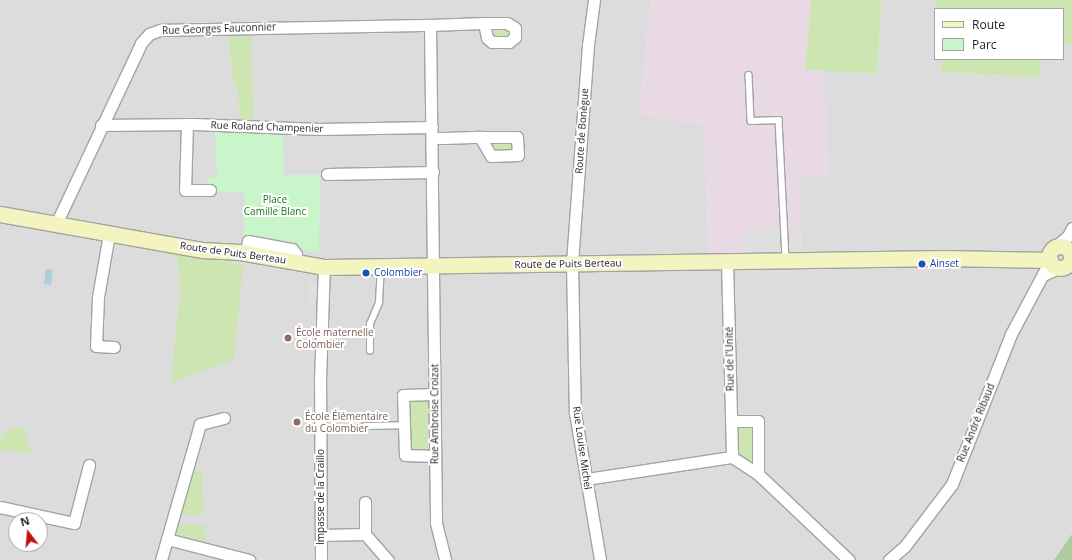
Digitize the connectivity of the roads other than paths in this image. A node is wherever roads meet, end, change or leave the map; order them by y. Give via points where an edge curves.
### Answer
1 (594, 0) edge
2 (484, 23) dead end
3 (430, 25) junction
4 (750, 75) dead end
5 (187, 124) junction
6 (101, 125) junction
7 (432, 132) junction
8 (480, 137) dead end
9 (433, 172) junction
10 (327, 174) dead end
11 (210, 190) dead end
12 (0, 214) edge
13 (56, 224) junction
14 (110, 234) junction
15 (1063, 253) edge
16 (1028, 258) junction
17 (786, 261) junction
18 (727, 262) junction
19 (572, 263) junction
20 (324, 266) junction
21 (435, 266) junction
22 (381, 267) junction
23 (1043, 274) junction
24 (114, 346) dead end
25 (370, 351) dead end
26 (434, 394) junction
27 (224, 418) dead end
28 (731, 421) junction
29 (404, 425) junction
30 (365, 426) dead end
31 (435, 456) junction
32 (732, 457) junction
33 (89, 465) dead end
34 (758, 474) junction
35 (586, 479) junction
36 (365, 502) dead end
37 (0, 507) edge
38 (323, 534) junction
39 (365, 534) junction
40 (167, 539) junction
41 (161, 560) edge
42 (250, 560) edge
43 (321, 560) edge
44 (388, 560) edge
45 (445, 560) edge
46 (600, 560) edge
47 (849, 560) edge
48 (889, 560) edge

1 - 19 street, Route de Bonègue via 588,45
2 - 3 street, Rue Georges Fauconnier
3 - 6 street, Rue Georges Fauconnier via 160,30 149,34 141,43
3 - 7 street
4 - 17 lane via 751,121 779,120
5 - 6 street, Rue Roland Champenier
5 - 7 street, Rue Roland Champenier
5 - 11 street via 185,190
6 - 13 street, Rue Georges Fauconnier
7 - 8 street
7 - 9 street
9 - 10 street
9 - 21 street
12 - 13 street, Route de Puits Berteau
13 - 14 street, Route de Puits Berteau
14 - 20 street, Route de Puits Berteau via 203,250 246,253
14 - 24 street via 98,297 96,346
15 - 16 street, Route de Puits Berteau
15 - 23 street, Rue André Ribaud
16 - 17 street, Route de Puits Berteau
16 - 23 street
17 - 18 street, Route de Puits Berteau
18 - 19 street, Route de Puits Berteau
18 - 28 street, Rue de l'Unité
19 - 21 street, Route de Puits Berteau
19 - 35 street, Rue Louise Michel via 575,413
20 - 22 street, Route de Puits Berteau
20 - 38 street, Impasse de la Craillo via 320,380
21 - 22 street, Route de Puits Berteau
21 - 26 street, Rue Ambroise Croizat
22 - 25 lane via 379,303 370,324
23 - 48 street, Rue André Ribaud via 1011,334 952,484 905,546
26 - 29 street via 402,394
26 - 31 street, Rue Ambroise Croizat
27 - 40 street via 200,424
28 - 32 street, Rue de l'Unité
28 - 34 street via 758,421
29 - 30 lane
29 - 31 street via 405,456
31 - 45 street, Rue Ambroise Croizat via 436,523
32 - 34 street
32 - 35 street
33 - 37 street via 74,523
34 - 47 street
35 - 46 street, Rue Louise Michel
36 - 39 street
38 - 39 street
38 - 43 street, Impasse de la Craillo
39 - 44 street
40 - 41 street
40 - 42 street

